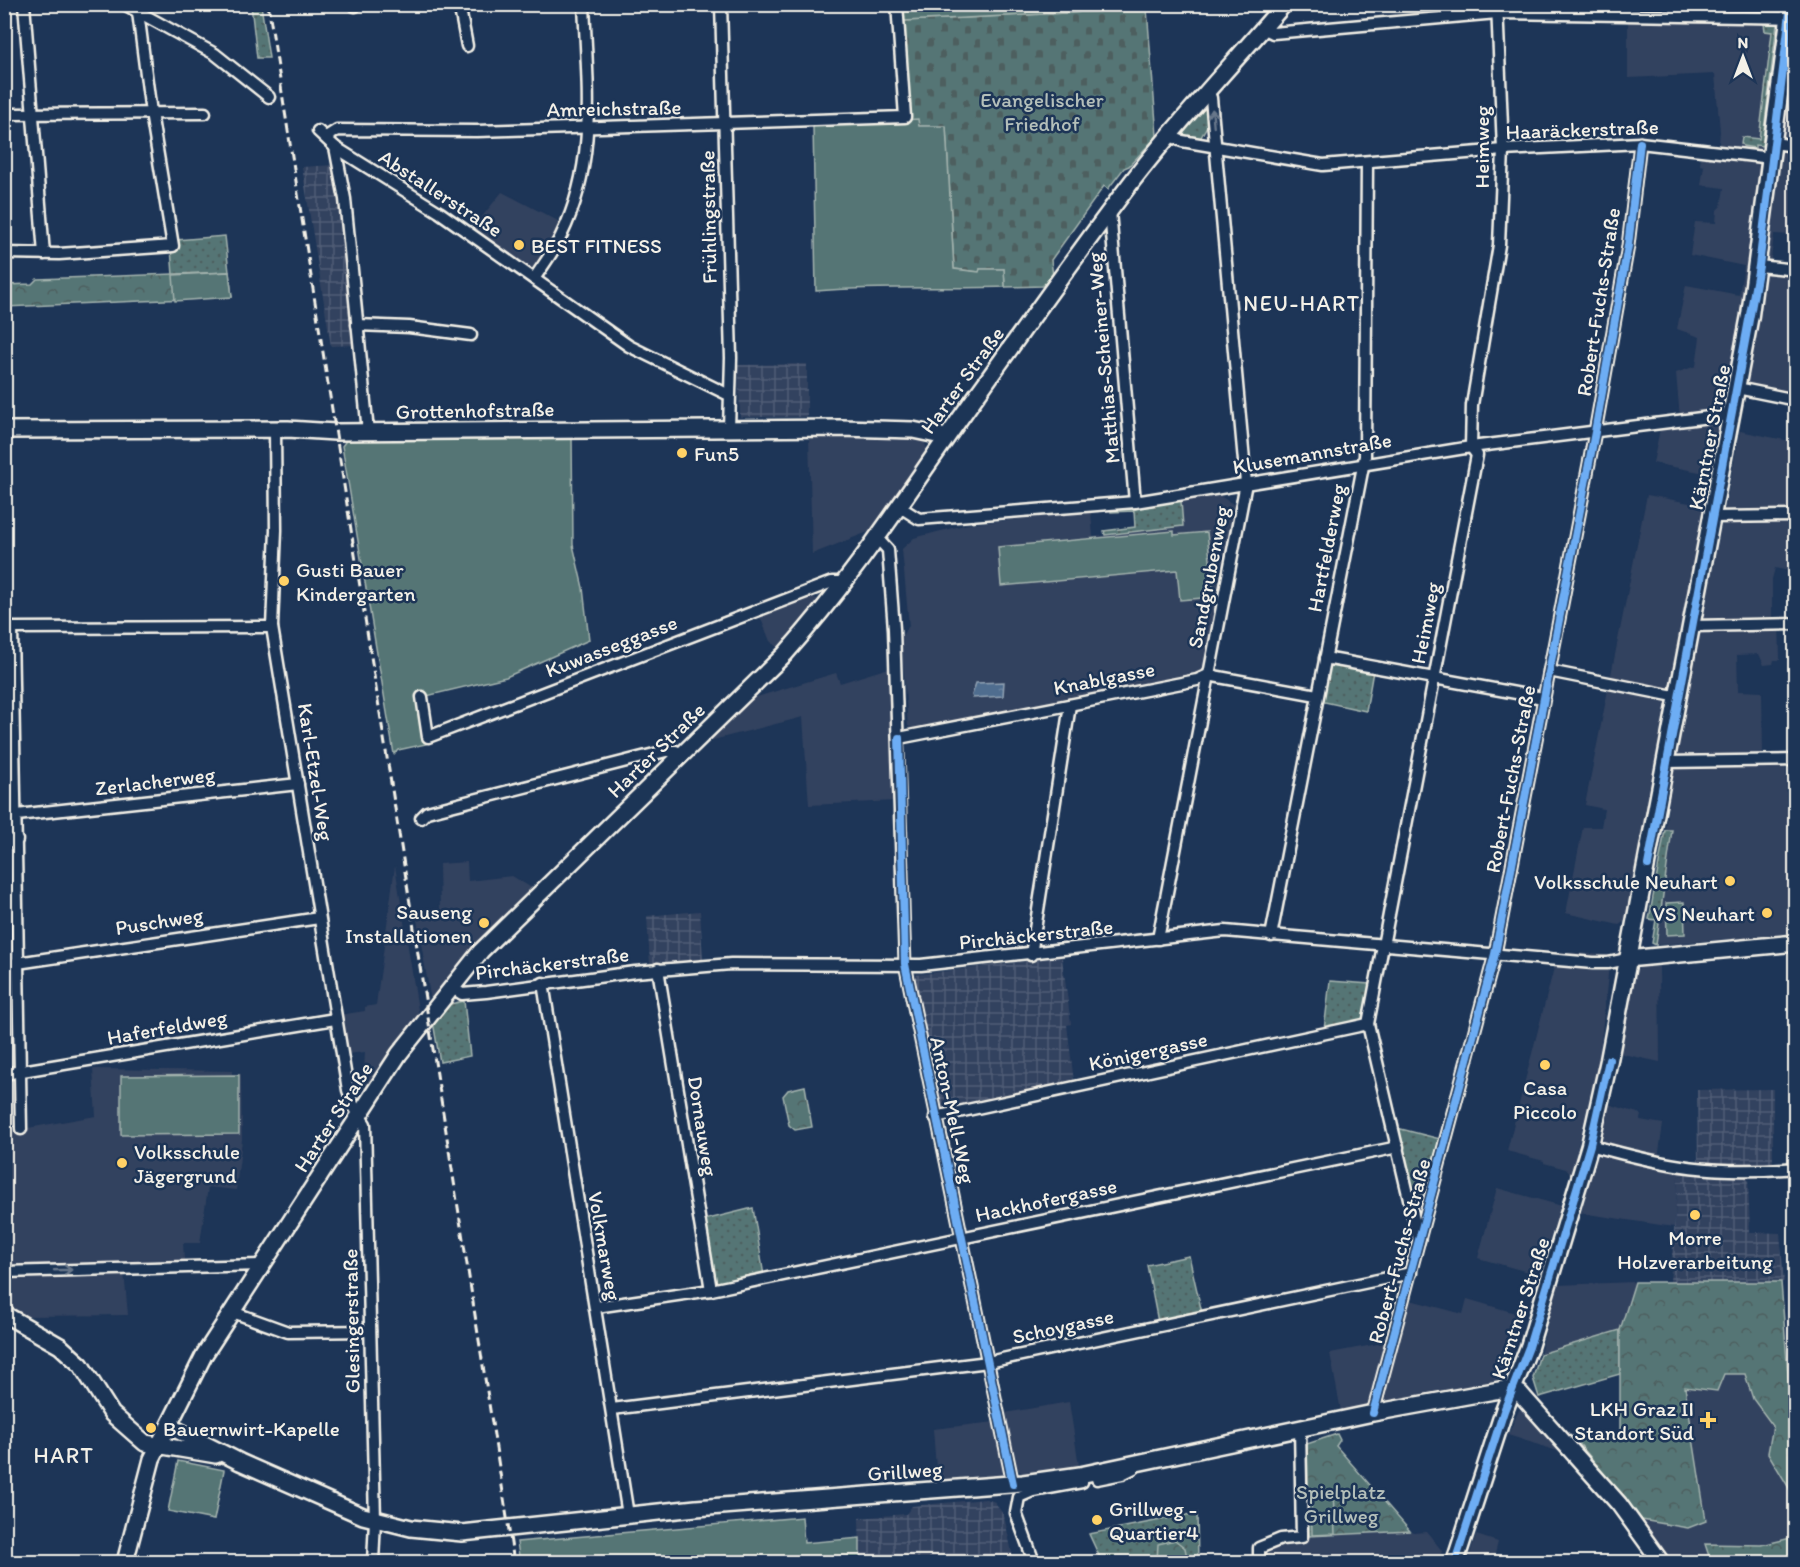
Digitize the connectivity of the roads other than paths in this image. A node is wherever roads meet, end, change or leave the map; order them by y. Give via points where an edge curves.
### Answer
1 (24, 4) edge
2 (124, 4) edge
3 (459, 4) edge
4 (584, 4) edge
5 (721, 4) edge
6 (897, 4) edge
7 (1283, 5) edge
8 (1497, 9) edge
9 (138, 12) junction
10 (1792, 14) edge
11 (1263, 28) junction
12 (467, 46) dead end
13 (1208, 90) junction
14 (268, 97) dead end
15 (32, 113) junction
16 (152, 113) junction
17 (205, 113) dead end
18 (4, 114) edge
19 (725, 124) junction
20 (590, 128) junction
21 (322, 134) joint
22 (1170, 136) junction
23 (1640, 143) junction
24 (1796, 146) edge
25 (335, 147) junction
26 (1215, 147) junction
27 (1503, 150) junction
28 (1773, 151) junction
29 (1367, 162) junction
30 (1110, 210) junction
31 (4, 253) edge
32 (44, 254) junction
33 (1759, 266) junction
34 (1796, 270) edge
35 (534, 279) junction
36 (357, 326) junction
37 (471, 335) dead end
38 (1737, 388) junction
39 (729, 395) junction
40 (1792, 399) edge
41 (1733, 414) junction
42 (729, 429) junction
43 (4, 430) edge
44 (275, 430) junction
45 (368, 432) junction
46 (1595, 432) junction
47 (946, 437) junction
48 (1471, 447) junction
49 (1362, 464) junction
50 (1246, 483) junction
51 (1135, 502) junction
52 (900, 507) junction
53 (1796, 516) edge
54 (1713, 517) junction
55 (878, 539) junction
56 (847, 582) junction
57 (1796, 624) edge
58 (1692, 626) junction
59 (272, 627) junction
60 (8, 628) edge
61 (1325, 658) junction
62 (1549, 671) junction
63 (1208, 675) junction
64 (1435, 678) junction
65 (1317, 696) junction
66 (422, 697) dead end
67 (1678, 697) junction
68 (1543, 698) junction
69 (9, 704) edge
70 (1070, 705) junction
71 (899, 738) junction
72 (681, 754) junction
73 (1796, 760) edge
74 (1666, 762) junction
75 (10, 772) edge
76 (298, 784) junction
77 (17, 815) junction
78 (421, 818) dead end
79 (17, 840) junction
80 (4, 842) edge
81 (319, 918) junction
82 (1271, 936) junction
83 (1158, 939) junction
84 (1796, 943) edge
85 (1382, 944) junction
86 (1495, 954) junction
87 (1031, 955) junction
88 (1627, 959) junction
89 (18, 963) junction
90 (904, 964) junction
91 (4, 965) edge
92 (658, 969) junction
93 (543, 983) junction
94 (451, 987) junction
95 (335, 1019) junction
96 (1368, 1024) junction
97 (20, 1071) junction
98 (4, 1074) edge
99 (360, 1116) junction
100 (935, 1117) junction
101 (21, 1129) dead end
102 (1590, 1145) junction
103 (1398, 1147) junction
104 (1796, 1168) edge
105 (961, 1237) junction
106 (1419, 1242) junction
107 (261, 1265) junction
108 (4, 1272) edge
109 (1411, 1273) junction
110 (711, 1290) junction
111 (596, 1307) junction
112 (230, 1311) junction
113 (4, 1314) edge
114 (370, 1331) junction
115 (988, 1362) junction
116 (1513, 1392) junction
117 (612, 1409) junction
118 (1373, 1413) junction
119 (169, 1426) junction
120 (1300, 1428) junction
121 (158, 1447) junction
122 (1149, 1461) junction
123 (240, 1462) junction
124 (1014, 1484) junction
125 (628, 1515) junction
126 (375, 1520) junction
127 (125, 1563) edge
128 (374, 1563) edge
129 (1034, 1563) edge
130 (1259, 1563) edge
131 (1455, 1563) edge
132 (1662, 1563) edge

1 - 15 street
2 - 9 street
3 - 12 street
4 - 20 street
5 - 19 street, Frühlingstraße
6 - 19 street, Amreichstraße via 905,117
7 - 11 main road, Harter Straße
8 - 10 street
8 - 11 street via 1273,33
8 - 27 street, Heimweg
9 - 14 street via 215,54
9 - 16 street
10 - 28 main road, Kärntner Straße
11 - 13 main road, Harter Straße
13 - 22 main road, Harter Straße
26 -> 13 street
15 - 16 street
15 - 18 street
15 - 32 street
16 - 17 street
16 - 32 street via 174,246
19 - 20 street, Amreichstraße
19 - 39 street, Frühlingstraße
20 - 21 street, Amreichstraße via 337,130
20 - 35 street via 576,196 561,236
21 - 25 street, Abstallerstraße
22 - 26 street, Haaräckerstraße
22 - 30 main road, Harter Straße
23 - 27 street, Haaräckerstraße
23 - 28 street, Haaräckerstraße
23 - 46 street, Robert-Fuchs-Straße via 1628,246
24 - 28 street, Haaräckerstraße
25 - 35 street, Abstallerstraße via 439,212
25 - 36 street via 345,199
26 - 29 street, Haaräckerstraße via 1323,165
26 - 50 street, Sandgrubenweg
27 - 29 street, Haaräckerstraße
27 - 48 street, Heimweg via 1499,244 1472,405
28 - 33 main road, Kärntner Straße
29 - 49 street, Hartfelderweg
30 - 47 main road, Harter Straße
30 - 51 street, Matthias-Scheiner-Weg
31 - 32 street
33 - 34 street
33 - 38 main road, Kärntner Straße
35 - 39 street, Abstallerstraße via 629,346
36 - 37 street via 409,327
36 - 45 street
38 - 40 street
38 - 41 main road, Kärntner Straße
39 - 42 street, Frühlingstraße
41 - 46 street, Klusemannstraße
41 - 54 main road, Kärntner Straße
42 - 45 main road, Grottenhofstraße
42 - 47 main road, Grottenhofstraße via 913,430
43 - 44 main road, Grottenhofstraße
44 - 45 main road, Grottenhofstraße
44 - 59 street, Karl-Etzel-Weg
46 - 48 street, Klusemannstraße
46 - 62 street, Robert-Fuchs-Straße
47 - 52 main road, Harter Straße
48 - 49 street, Klusemannstraße
48 - 64 street, Heimweg via 1477,455
49 - 50 street, Klusemannstraße
49 - 61 street, Hartfelderweg
50 - 51 street, Klusemannstraße
50 - 63 street, Sandgrubenweg
51 - 52 street, Klusemannstraße via 919,519
52 - 55 main road, Harter Straße
53 - 54 street
54 - 58 main road, Kärntner Straße
55 - 56 main road, Harter Straße
55 - 71 street, Anton-Mell-Weg via 888,550
56 - 66 street, Kuwasseggasse via 832,582 428,737
56 - 72 main road, Harter Straße via 785,654
57 - 58 street
58 - 67 main road, Kärntner Straße
59 - 60 street
59 - 76 street, Karl-Etzel-Weg
60 - 69 street
61 - 64 street
61 - 65 street, Hartfelderweg
62 - 67 street
62 - 68 street, Robert-Fuchs-Straße
63 - 65 street, Knablgasse
63 - 70 street, Knablgasse via 1197,681
63 - 83 street, Sandgrubenweg
64 - 68 street
64 - 85 street, Heimweg
65 - 82 street, Hartfelderweg
67 - 74 main road, Kärntner Straße
68 - 86 street, Robert-Fuchs-Straße
69 - 75 street
70 - 71 street, Knablgasse
70 - 87 street
71 - 90 street, Anton-Mell-Weg
72 - 78 street via 666,750 427,812
72 - 94 main road, Harter Straße via 522,910
73 - 74 street
74 - 88 main road, Kärntner Straße
75 - 77 street
76 - 77 street, Zerlacherweg
76 - 81 street, Karl-Etzel-Weg
77 - 79 street
79 - 80 street
79 - 89 street
81 - 89 street, Puschweg
81 - 95 street, Karl-Etzel-Weg
82 - 83 street, Pirchäckerstraße via 1225,932
82 - 85 street, Pirchäckerstraße
83 - 87 street, Pirchäckerstraße
84 - 88 main road
85 - 86 street, Pirchäckerstraße
85 - 96 street, Heimweg
86 - 88 street, Pirchäckerstraße via 1593,963
86 - 106 street, Robert-Fuchs-Straße
87 - 90 street, Pirchäckerstraße
88 - 102 main road, Kärntner Straße
89 - 91 street, Puschweg
89 - 97 street
90 - 92 street, Pirchäckerstraße via 773,962
90 - 100 street, Anton-Mell-Weg
92 - 93 street, Pirchäckerstraße
92 - 110 street, Dornauweg
93 - 94 street, Pirchäckerstraße via 467,993
93 - 111 street, Volkmarweg
94 - 99 main road, Harter Straße via 399,1054
95 - 97 street, Haferfeldweg
95 - 99 street, Karl-Etzel-Weg via 348,1090
96 - 100 street, Königergasse
96 - 103 street, Heimweg
97 - 98 street, Haferfeldweg
97 - 101 street
99 - 107 main road, Harter Straße
99 - 114 street, Glesingerstraße via 365,1124
100 - 105 street, Anton-Mell-Weg
102 - 104 street via 1660,1165 1702,1171
102 - 116 main road, Kärntner Straße
103 - 105 street, Hackhofergasse
103 - 106 street, Heimweg
105 - 110 street, Hackhofergasse
105 - 115 street, Anton-Mell-Weg
106 - 109 street, Robert-Fuchs-Straße
108 -> 107 street
107 - 112 main road, Harter Straße
109 - 115 street, Schoygasse
109 - 118 street, Robert-Fuchs-Straße
110 - 111 street, Hackhofergasse
111 - 117 street, Volkmarweg
112 - 114 street via 288,1332
112 - 119 main road, Harter Straße
113 - 121 main road via 60,1346 81,1365 124,1427 145,1443
114 - 126 street, Glesingerstraße
115 - 117 street, Schoygasse
115 - 124 street, Anton-Mell-Weg
116 - 118 main road, Grillweg via 1505,1389
116 - 131 main road, Kärntner Straße
116 - 132 main road via 1526,1400 1619,1504
117 - 125 street, Volkmarweg
118 - 120 main road, Grillweg
119 - 121 main road, Harter Straße
119 - 123 main road
120 - 122 main road, Grillweg
120 - 130 street via 1302,1537 1281,1539 1259,1548
121 - 123 main road
121 - 127 main road, Harter Straße via 139,1502
122 - 124 main road, Grillweg
122 - 129 street via 1122,1474 1019,1497 1016,1512
123 - 126 main road, Grillweg
124 - 125 main road, Grillweg
125 - 126 main road, Grillweg via 509,1530 441,1532
126 - 128 street, Glesingerstraße

